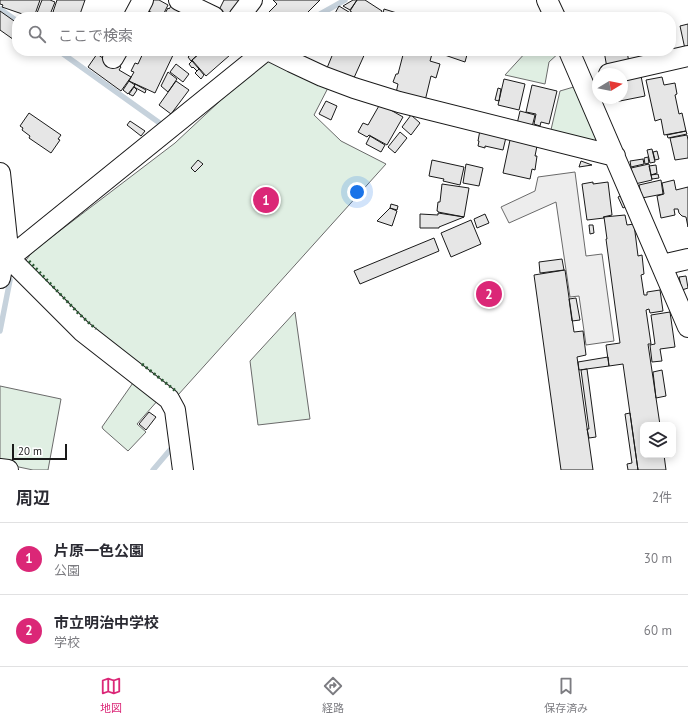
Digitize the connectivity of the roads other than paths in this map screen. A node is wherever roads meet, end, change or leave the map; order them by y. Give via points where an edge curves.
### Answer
1 (143, 0) edge
2 (178, 0) edge
3 (252, 0) edge
4 (547, 0) edge
5 (137, 12) edge
6 (203, 12) edge
7 (243, 12) edge
8 (552, 12) edge
9 (259, 56) edge
10 (280, 56) edge
11 (573, 56) edge
12 (688, 56) edge
13 (628, 70) edge
14 (590, 78) edge
15 (615, 156) junction
16 (0, 173) edge
17 (688, 259) edge
18 (3, 265) edge
19 (662, 265) junction
20 (688, 327) edge
21 (0, 468) edge
22 (8, 470) edge
23 (183, 470) edge

1 - 5 street
2 - 6 street
3 - 7 street
4 - 8 street
9 - 18 street
10 - 15 street via 322,76 399,102
11 - 14 street
12 - 13 street
14 - 15 street
15 - 19 street
16 - 18 street
17 - 19 street
18 - 23 street via 169,399 175,410
19 - 20 street
21 - 22 street

